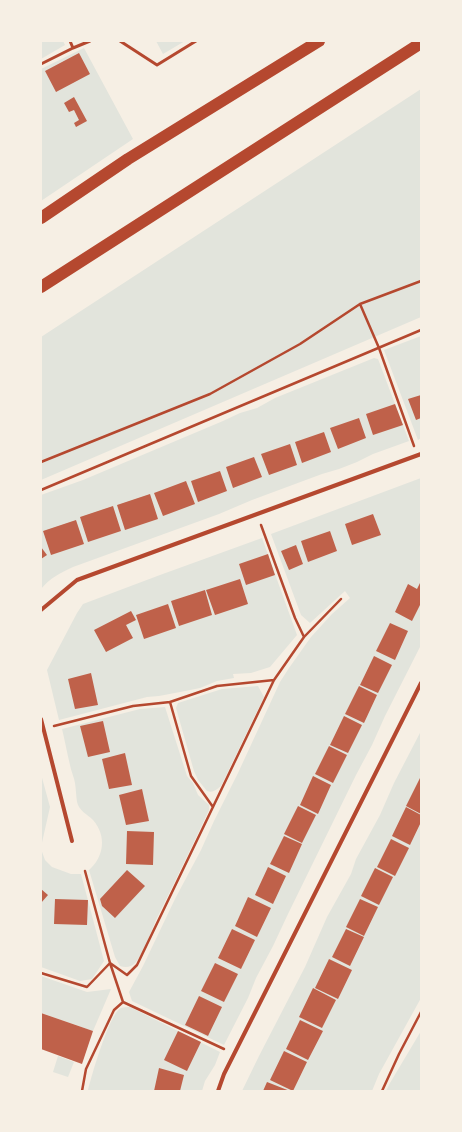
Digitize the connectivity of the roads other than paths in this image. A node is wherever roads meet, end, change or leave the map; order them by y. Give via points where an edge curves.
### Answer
1 (70, 41) edge
2 (90, 41) edge
3 (120, 41) edge
4 (196, 41) edge
5 (319, 41) edge
6 (421, 44) edge
7 (73, 48) junction
8 (41, 64) edge
9 (41, 218) edge
10 (41, 287) edge
11 (419, 454) edge
12 (41, 610) edge
13 (421, 683) edge
14 (41, 719) edge
15 (72, 841) dead end
16 (218, 1091) edge

1 - 7 lane
2 - 7 lane
3 - 4 lane via 157,65
5 - 9 highway via 128,159
6 - 10 highway
7 - 8 lane
11 - 12 street via 77,580
13 - 16 street via 224,1074
14 - 15 street

